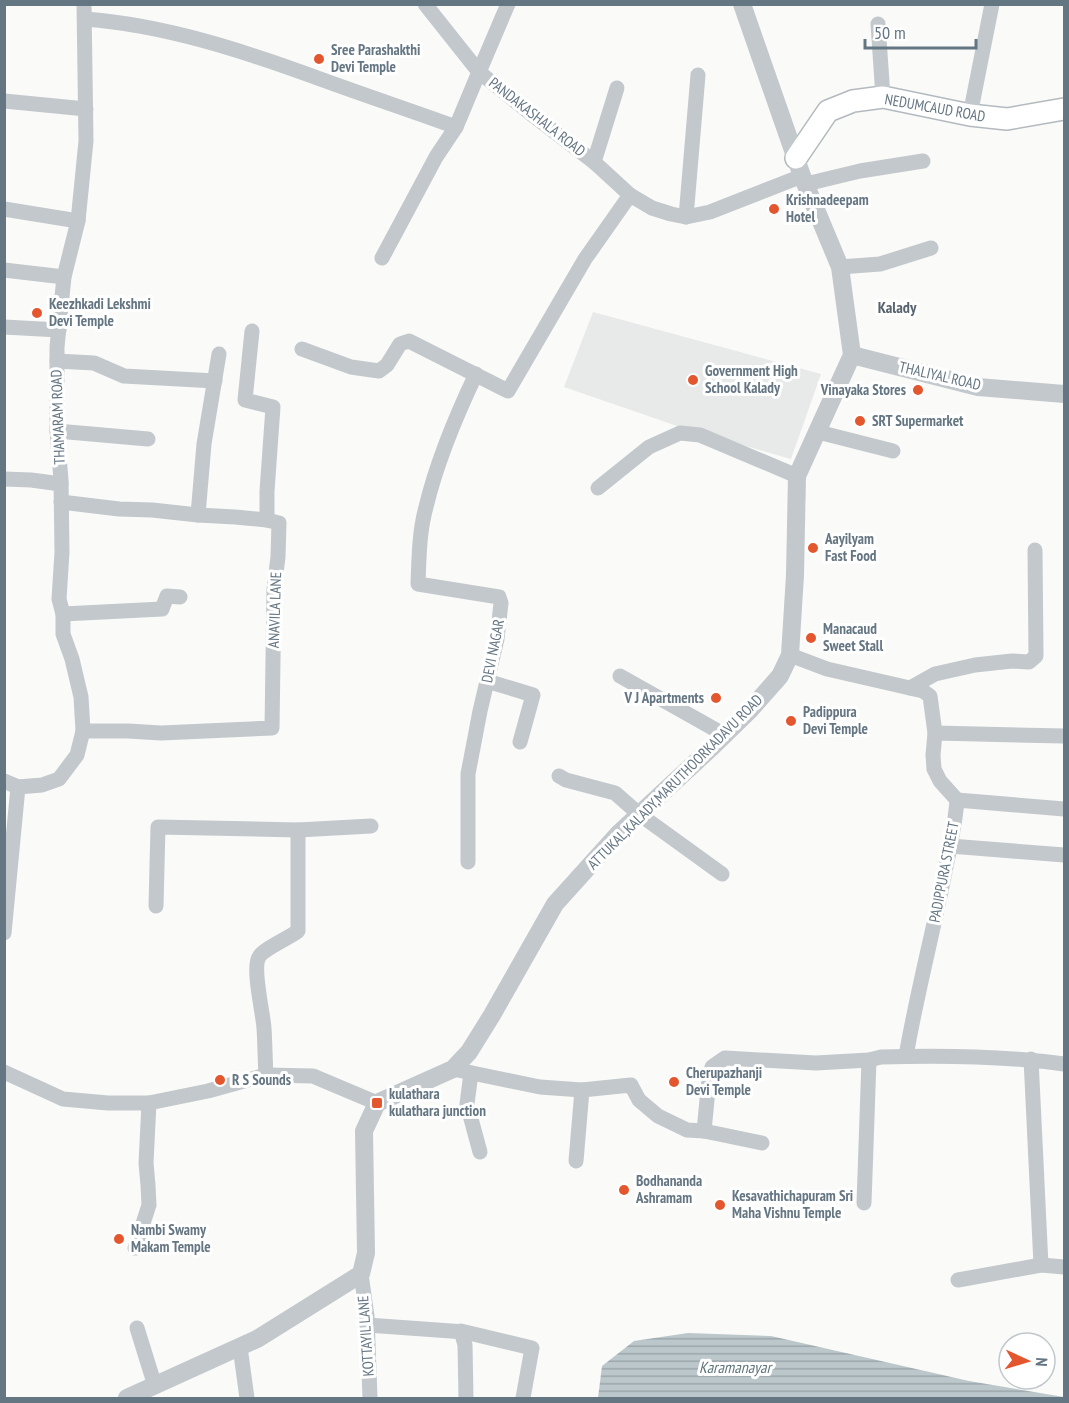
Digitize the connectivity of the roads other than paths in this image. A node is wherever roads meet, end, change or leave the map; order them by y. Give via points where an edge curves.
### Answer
1 (425, 4) edge
2 (508, 4) edge
3 (742, 4) edge
4 (992, 4) edge
5 (85, 12) edge
6 (878, 24) dead end
7 (479, 72) junction
8 (698, 75) dead end
9 (617, 88) dead end
10 (883, 97) junction
11 (4, 100) edge
12 (1065, 109) edge
13 (86, 110) junction
14 (970, 115) junction
15 (456, 127) junction
16 (923, 161) dead end
17 (594, 162) junction
18 (801, 173) junction
19 (630, 195) junction
20 (4, 209) edge
21 (686, 217) junction
22 (78, 221) junction
23 (931, 248) dead end
24 (382, 258) dead end
25 (840, 267) junction
26 (4, 270) edge
27 (64, 277) junction
28 (4, 327) edge
29 (59, 330) junction
30 (252, 331) dead end
31 (302, 349) dead end
32 (219, 354) dead end
33 (852, 355) junction
34 (57, 361) junction
35 (476, 374) junction
36 (215, 381) junction
37 (1065, 394) edge
38 (57, 431) junction
39 (818, 432) junction
40 (148, 439) dead end
41 (893, 451) dead end
42 (797, 476) junction
43 (4, 479) edge
44 (61, 484) junction
45 (598, 488) dead end
46 (61, 502) junction
47 (198, 515) junction
48 (267, 520) junction
49 (1035, 550) dead end
50 (180, 597) dead end
51 (63, 614) junction
52 (790, 655) junction
53 (620, 676) dead end
54 (487, 681) junction
55 (910, 688) junction
56 (83, 731) junction
57 (935, 733) junction
58 (725, 735) junction
59 (1065, 736) edge
60 (520, 742) dead end
61 (559, 776) dead end
62 (11, 784) edge
63 (957, 800) junction
64 (1065, 809) edge
65 (639, 814) junction
66 (371, 826) dead end
67 (298, 830) junction
68 (950, 846) junction
69 (1065, 855) edge
70 (468, 861) dead end
71 (722, 874) dead end
72 (156, 906) dead end
73 (4, 933) edge
74 (906, 1056) junction
75 (1031, 1059) junction
76 (869, 1060) junction
77 (1065, 1064) edge
78 (462, 1071) junction
79 (4, 1072) edge
80 (266, 1075) junction
81 (582, 1090) junction
82 (149, 1103) junction
83 (376, 1103) junction
84 (704, 1131) junction
85 (762, 1143) dead end
86 (480, 1152) dead end
87 (576, 1161) dead end
88 (864, 1203) dead end
89 (135, 1248) dead end
90 (1041, 1266) junction
91 (1065, 1267) edge
92 (361, 1274) junction
93 (958, 1280) dead end
94 (367, 1325) junction
95 (137, 1328) dead end
96 (461, 1331) junction
97 (240, 1347) junction
98 (155, 1386) junction
99 (127, 1398) edge
100 (247, 1398) edge
101 (370, 1398) edge
102 (466, 1398) edge
103 (524, 1398) edge

1 - 7 street
2 - 7 street
3 - 18 street
4 - 14 street
5 - 13 street, THAMARAM ROAD
5 - 15 street via 264,58
6 - 10 street
7 - 15 street, PANDAKASHALA ROAD
7 - 17 street, PANDAKASHALA ROAD
8 - 21 street
9 - 17 street
10 - 14 main road, NEDUMCAUD ROAD
10 - 18 main road, NEDUMCAUD ROAD via 854,101 828,111
11 - 13 street
12 - 14 main road, NEDUMCAUD ROAD via 1007,119
13 - 22 street, THAMARAM ROAD
15 - 24 street, PANDAKASHALA ROAD
16 - 18 street, PANDAKASHALA ROAD via 860,171
17 - 19 street, PANDAKASHALA ROAD
18 - 21 street, PANDAKASHALA ROAD via 710,212
18 - 25 street
19 - 21 street, PANDAKASHALA ROAD via 652,208
19 - 35 street via 585,259 508,391
20 - 22 street
22 - 27 street, THAMARAM ROAD
23 - 25 street via 880,264
25 - 33 street
26 - 27 street
27 - 29 street, THAMARAM ROAD
28 - 29 street
29 - 34 street, THAMARAM ROAD
30 - 48 street via 245,400 273,407
31 - 35 street via 379,371 400,344 409,341
32 - 36 street
33 - 37 street, THALIYAL ROAD via 978,387
33 - 39 street, ATTUKAL,KALADY,MARUTHOORKADAVU ROAD
34 - 36 street via 94,363 124,376
34 - 38 street, THAMARAM ROAD
35 - 54 street, DEVI NAGAR via 456,416 425,508 418,584 499,597 497,639
36 - 47 street
38 - 40 street
38 - 44 street, THAMARAM ROAD
39 - 41 street
39 - 42 street, ATTUKAL,KALADY,MARUTHOORKADAVU ROAD
42 - 45 street via 700,435 680,433 649,447
42 - 52 street, ATTUKAL,KALADY,MARUTHOORKADAVU ROAD
43 - 44 street
44 - 46 street, THAMARAM ROAD
46 - 47 street
46 - 51 street, THAMARAM ROAD via 59,599
47 - 48 street
48 - 56 street, ANAVILA LANE via 279,523 272,728 161,734
49 - 55 street via 1036,656 1029,662 984,664 935,674
50 - 51 street via 167,596 162,609
51 - 56 street, THAMARAM ROAD via 63,634 81,697
52 - 55 street, PADIPPURA STREET via 827,669
52 - 58 street, ATTUKAL,KALADY,MARUTHOORKADAVU ROAD via 780,676
53 - 58 street
54 - 60 street via 533,695
54 - 70 street, DEVI NAGAR via 468,774
55 - 57 street, PADIPPURA STREET via 930,696
56 - 62 street, THAMARAM ROAD via 77,755 59,779 42,785
57 - 59 street
57 - 63 street, PADIPPURA STREET via 934,769
58 - 65 street, ATTUKAL,KALADY,MARUTHOORKADAVU ROAD
61 - 65 street via 615,793
62 - 73 street
63 - 64 street
63 - 68 street, PADIPPURA STREET
65 - 71 street
65 - 78 street, ATTUKAL,KALADY,MARUTHOORKADAVU ROAD via 555,904 469,1052
66 - 67 street
67 - 72 street via 158,827
67 - 80 street via 298,931 259,957 256,971
68 - 69 street
68 - 74 street, PADIPPURA STREET
74 - 75 street
74 - 76 street
75 - 77 street
75 - 90 street
76 - 84 street via 816,1063 725,1058 712,1067
76 - 88 street
78 - 81 street via 540,1087
78 - 83 street, ATTUKAL,KALADY,MARUTHOORKADAVU ROAD
78 - 86 street
79 - 82 street via 63,1099
80 - 82 street
80 - 83 street via 313,1076
81 - 84 street via 631,1085 639,1100 658,1116 687,1130
81 - 87 street
82 - 89 street via 149,1205
83 - 92 street via 364,1131 366,1253
84 - 85 street
90 - 91 street
90 - 93 street
92 - 94 street, KOTTAYIL LANE
92 - 97 street
94 - 96 street
94 - 101 street, KOTTAYIL LANE
95 - 98 street
96 - 102 street
96 - 103 street via 532,1348
97 - 98 street
97 - 100 street
98 - 99 street

